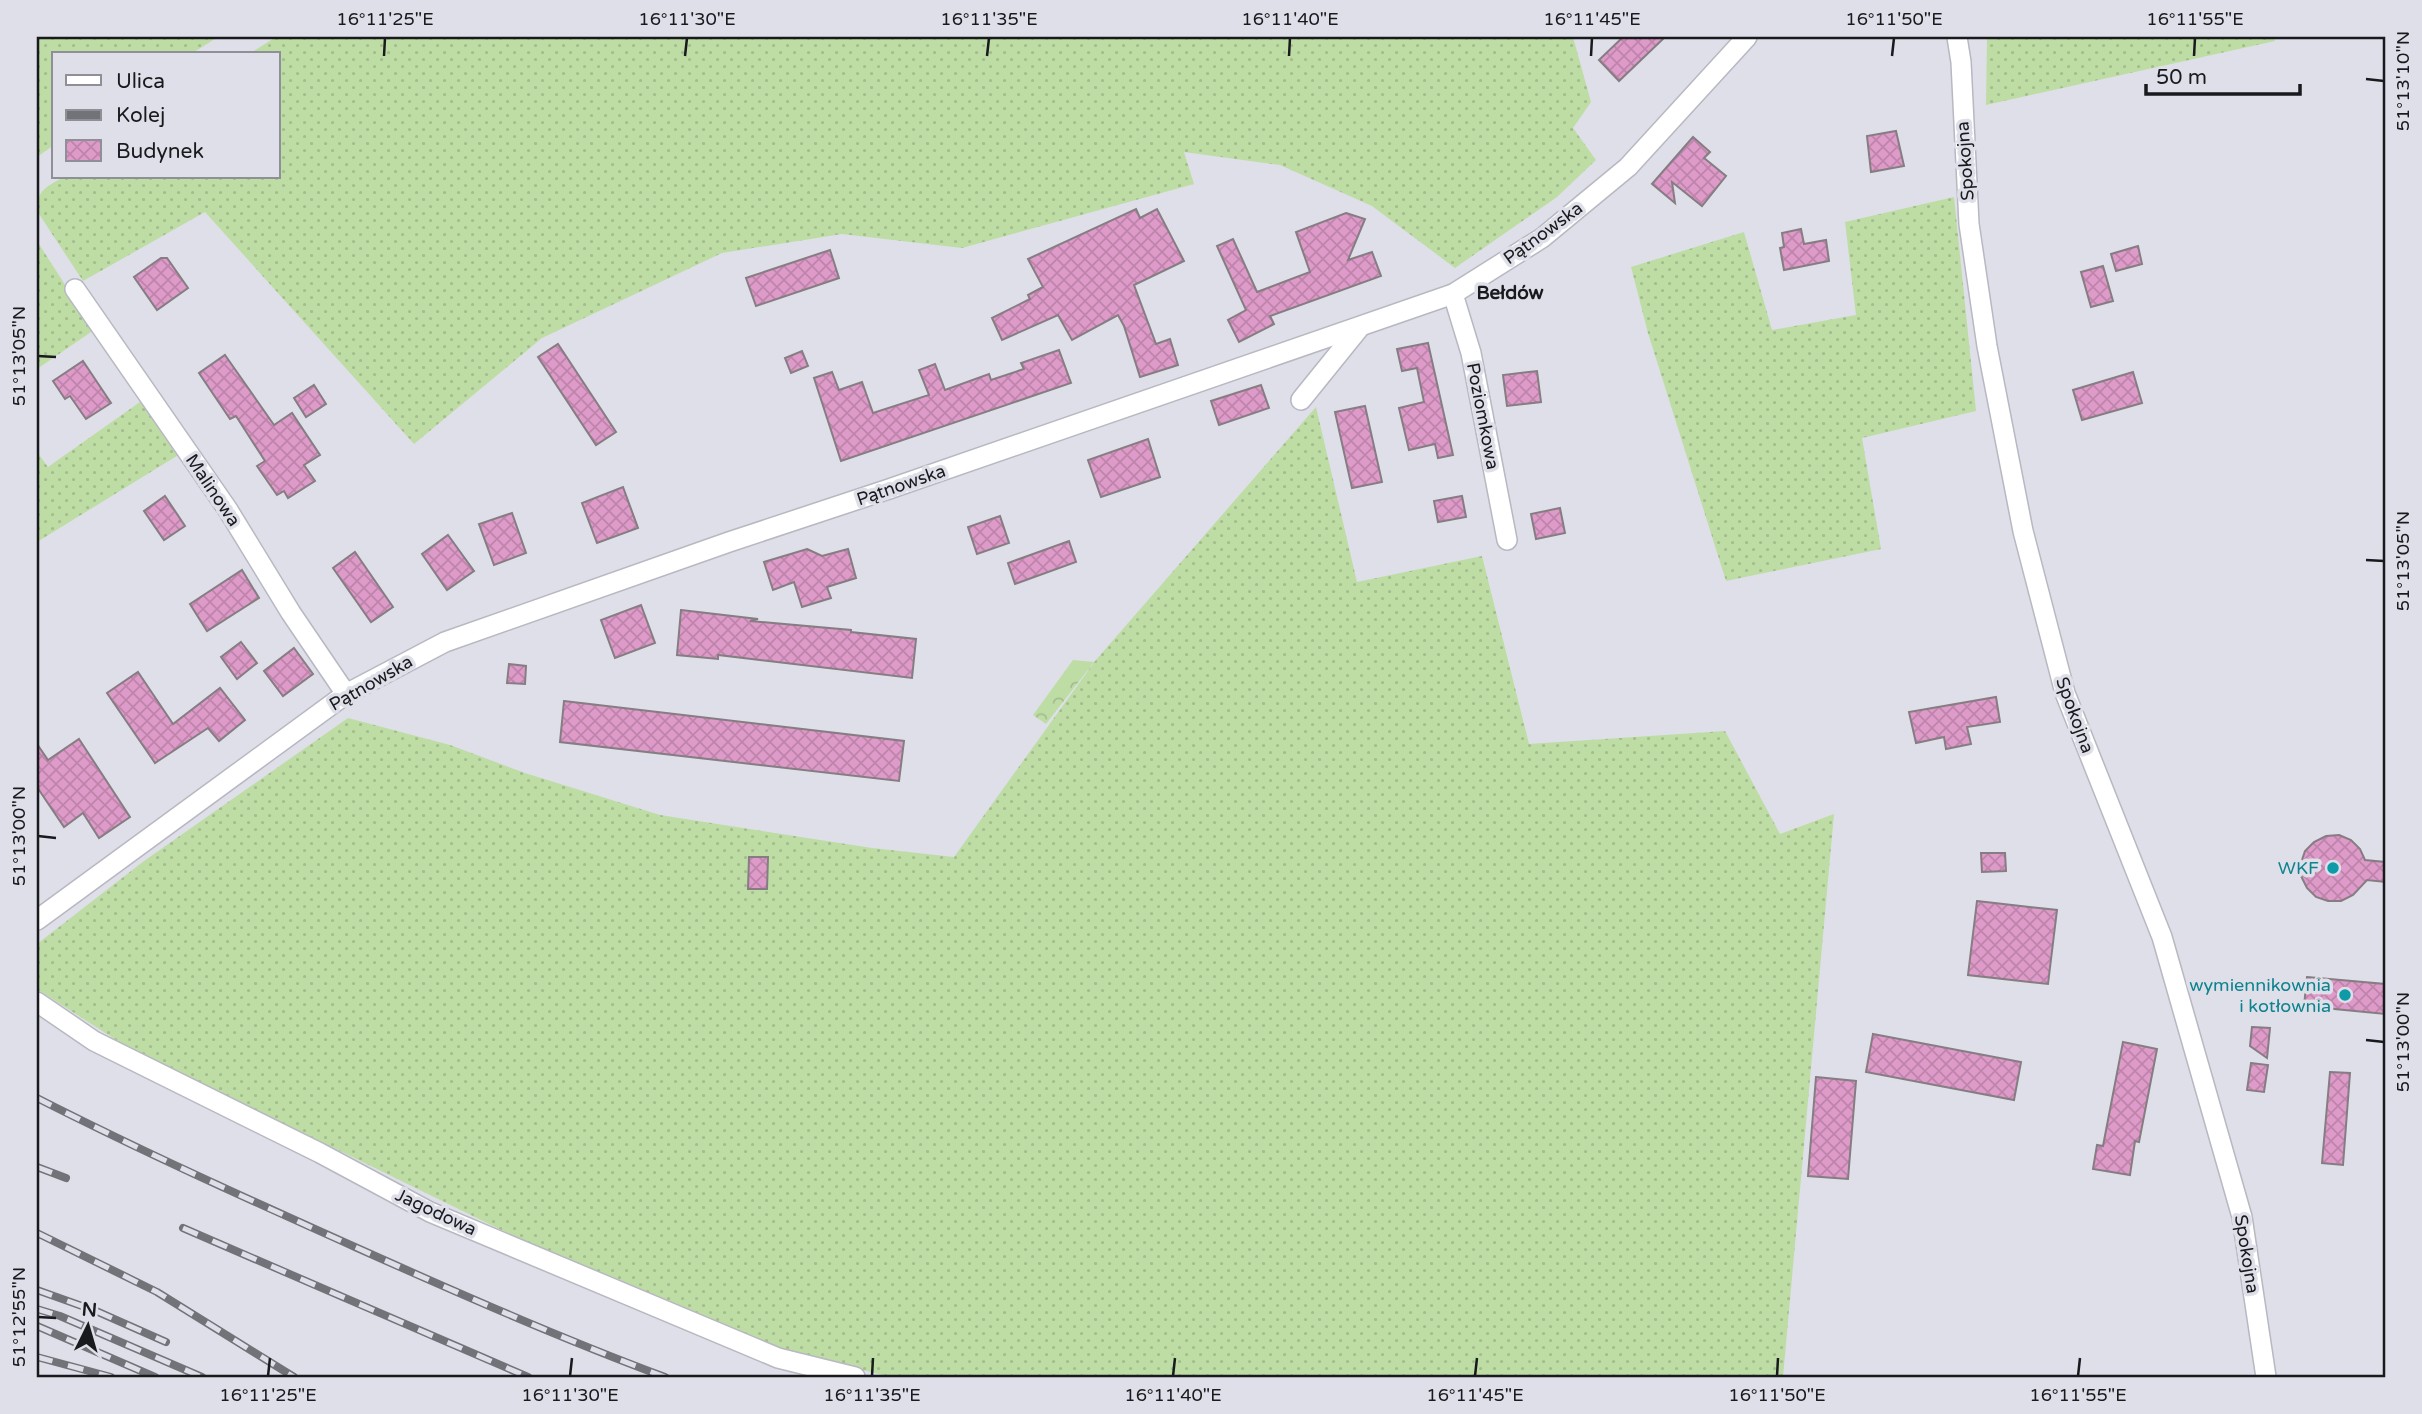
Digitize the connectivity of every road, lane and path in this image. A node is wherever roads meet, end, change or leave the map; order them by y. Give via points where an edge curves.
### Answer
1 (1747, 37) edge
2 (1957, 37) edge
3 (75, 289) dead end
4 (1453, 294) junction
5 (1360, 326) junction
6 (1301, 400) dead end
7 (1507, 540) dead end
8 (346, 694) junction
9 (37, 920) edge
10 (37, 1002) edge
11 (855, 1377) edge
12 (2266, 1377) edge

1 - 4 street, Pątnowska via 1628,167 1542,238
2 - 12 street, Spokojna via 1969,224 2023,531 2064,693 2166,950 2242,1217
3 - 8 street, Malinowa via 228,510
4 - 5 street, Pątnowska
4 - 7 street, Poziomkowa via 1471,353
5 - 6 street
5 - 8 street, Pątnowska via 488,625 444,642
8 - 9 street, Pątnowska
10 - 11 street, Jagodowa via 94,1041 430,1212 778,1357

